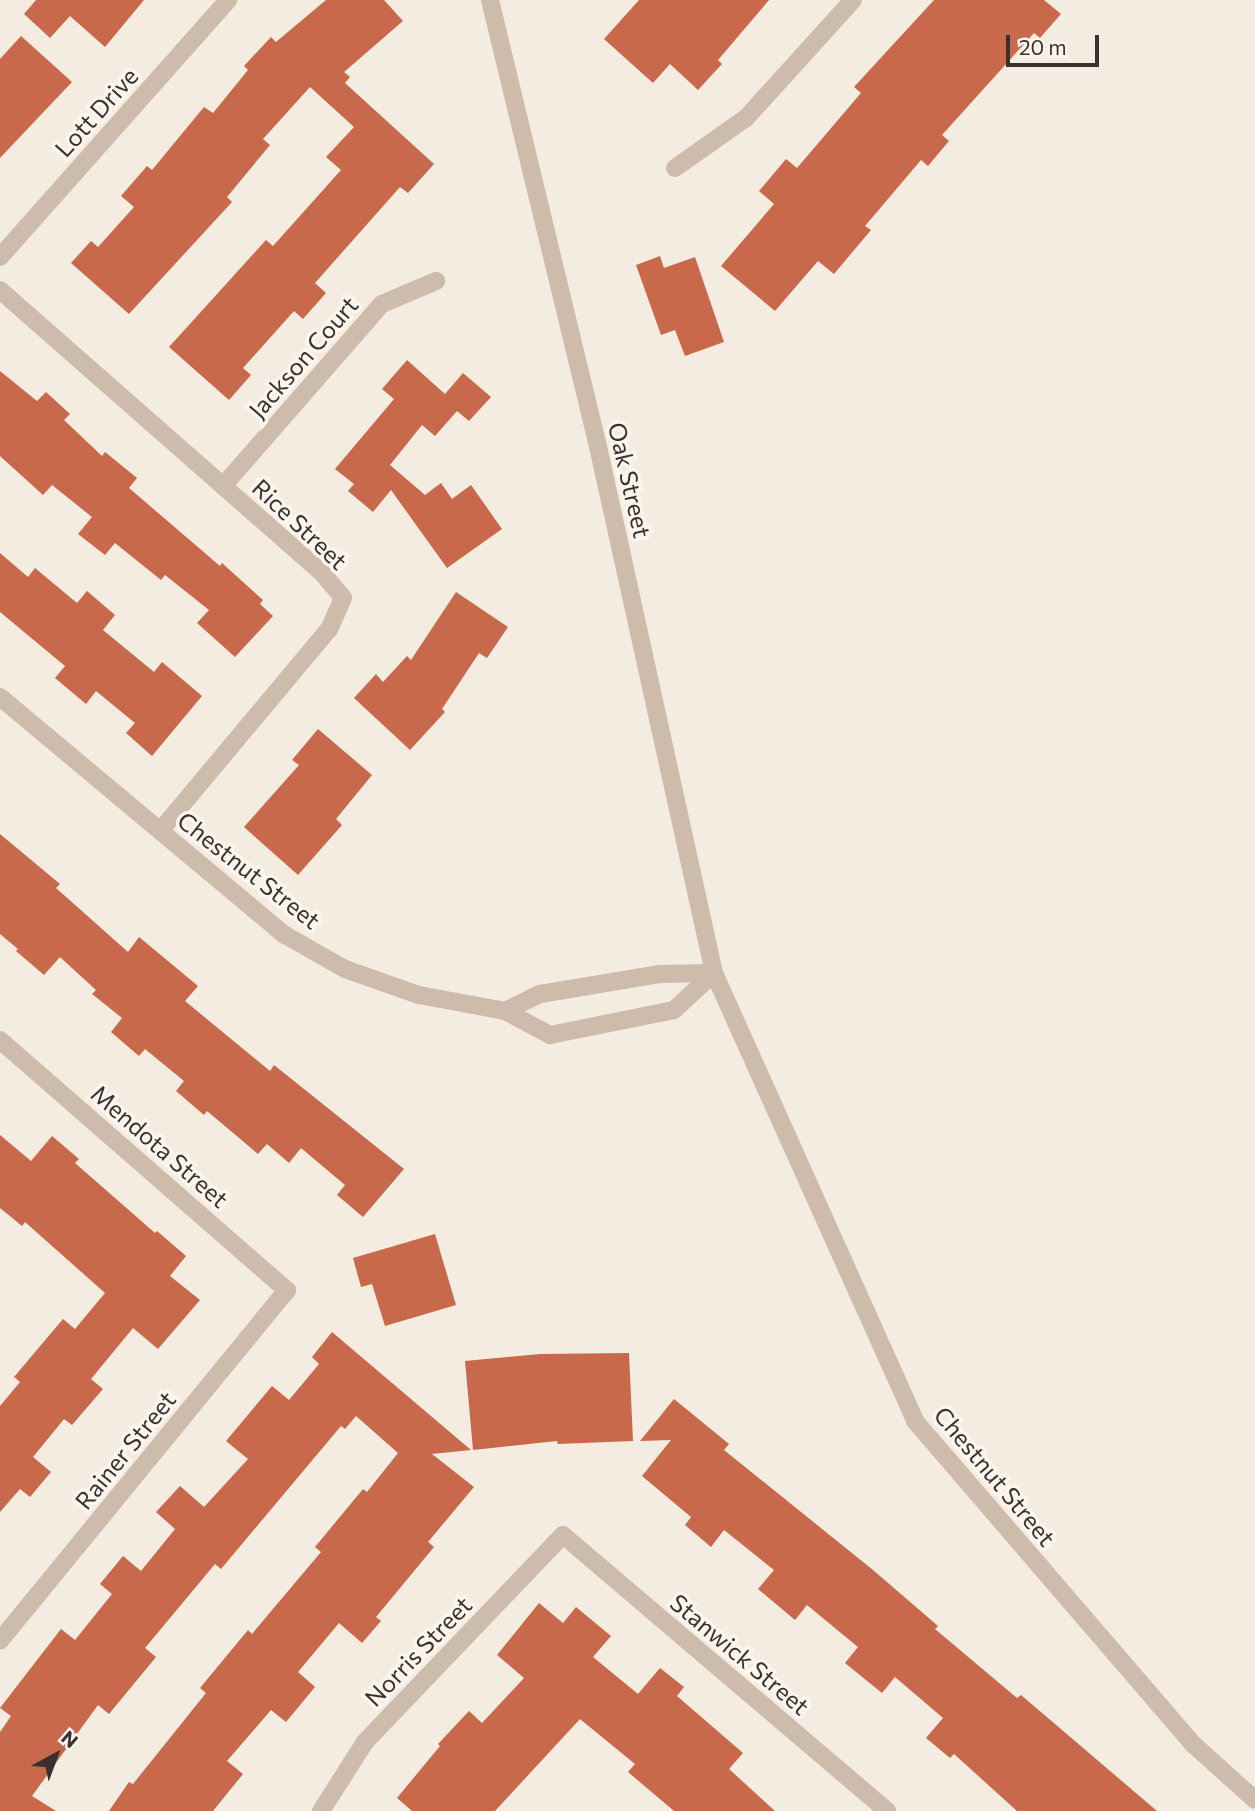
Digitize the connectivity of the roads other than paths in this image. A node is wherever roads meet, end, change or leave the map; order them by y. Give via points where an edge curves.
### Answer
1 (228, 0) edge
2 (490, 0) edge
3 (853, 0) edge
4 (675, 168) dead end
5 (0, 257) edge
6 (436, 281) dead end
7 (0, 290) edge
8 (223, 486) junction
9 (0, 697) edge
10 (160, 831) junction
11 (714, 973) junction
12 (505, 1011) junction
13 (3, 1049) edge
14 (288, 1290) joint
15 (563, 1535) joint
16 (0, 1641) edge
17 (1255, 1800) edge
18 (321, 1811) edge
19 (887, 1811) edge

1 - 5 street, Lott Drive
2 - 11 street, Oak Street via 600,456
3 - 4 street via 746,118
6 - 8 street, Jackson Court via 382,304
7 - 8 street, Rice Street
8 - 10 street, Rice Street via 323,574 343,598 329,629
9 - 10 street, Chestnut Street
10 - 12 street, Chestnut Street via 285,935 345,969 419,995
11 - 12 street via 660,974 540,994
11 - 12 street, Chestnut Street via 674,1010 550,1035
11 - 17 street, Chestnut Street via 915,1421 1194,1745
13 - 14 street, Mendota Street
14 - 16 street, Rainer Street
15 - 18 street, Norris Street via 365,1742
15 - 19 street, Stanwick Street

